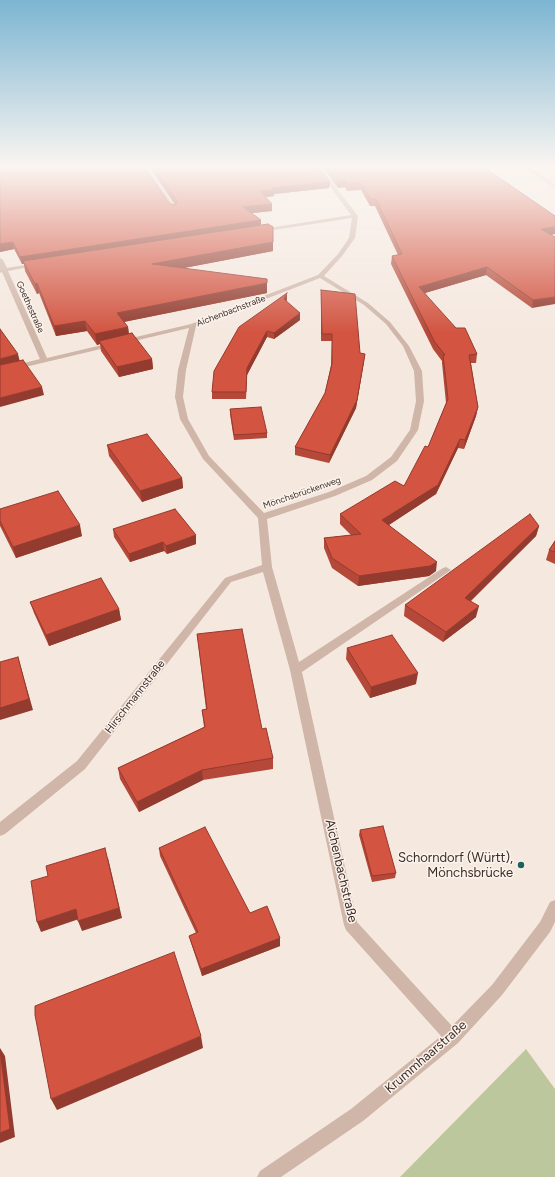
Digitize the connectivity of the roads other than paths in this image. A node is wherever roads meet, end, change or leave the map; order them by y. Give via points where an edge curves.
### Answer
1 (309, 223) edge
2 (354, 223) edge
3 (255, 231) edge
4 (0, 260) edge
5 (42, 265) edge
6 (2, 271) edge
7 (320, 276) junction
8 (193, 325) junction
9 (44, 360) junction
10 (0, 371) edge
11 (262, 517) junction
12 (267, 567) junction
13 (446, 570) dead end
14 (296, 670) junction
15 (0, 830) edge
16 (555, 907) edge
17 (452, 1037) junction
18 (275, 1174) edge

1 - 3 street
2 - 7 street, Aichenbachstraße via 352,238
4 - 6 street, Goethestraße
5 - 6 street
6 - 9 street, Goethestraße
7 - 8 street, Aichenbachstraße
7 - 11 street, Mönchsbrückenweg via 366,304 388,323 406,346 418,371 420,401 414,430 394,459 369,478 332,494
8 - 9 street
8 - 11 street, Aichenbachstraße via 182,370 179,397 184,419 206,457
9 - 10 street
11 - 12 street, Aichenbachstraße
12 - 14 street, Aichenbachstraße
12 - 15 street, Hirschmannstraße via 228,580 81,765
13 - 14 street
14 - 17 street, Aichenbachstraße via 352,925
16 - 17 street, Krummhaarstraße via 545,926 497,990
17 - 18 street, Krummhaarstraße via 357,1116

